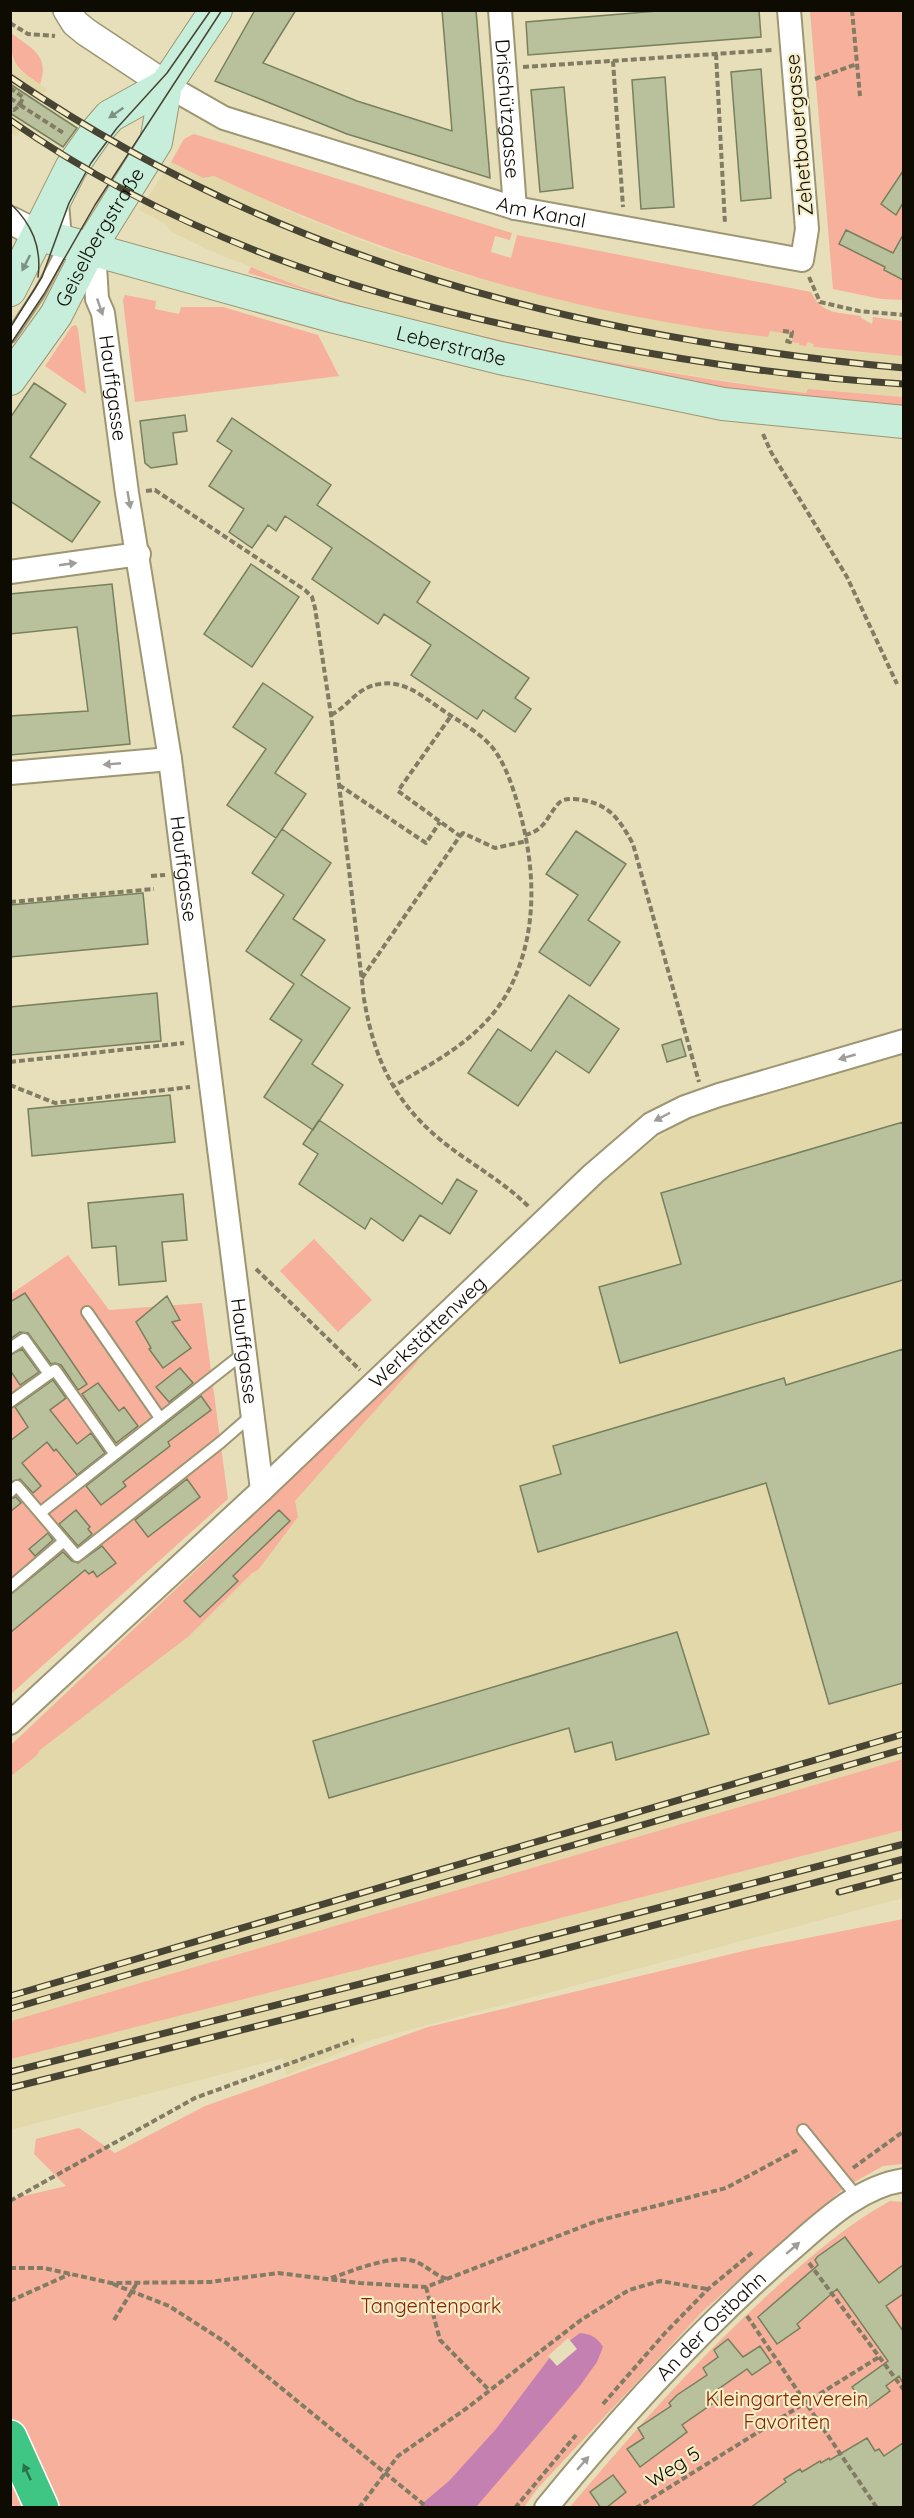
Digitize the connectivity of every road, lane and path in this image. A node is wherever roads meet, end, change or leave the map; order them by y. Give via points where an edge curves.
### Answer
1 (67, 10) edge
2 (216, 10) edge
3 (500, 10) edge
4 (789, 10) edge
5 (852, 10) edge
6 (10, 23) edge
7 (86, 32) junction
8 (792, 49) junction
9 (716, 54) junction
10 (613, 61) junction
11 (857, 64) junction
12 (505, 68) junction
13 (166, 85) junction
14 (795, 86) junction
15 (10, 88) edge
16 (860, 96) dead end
17 (10, 98) edge
18 (22, 107) junction
19 (10, 108) edge
20 (68, 136) dead end
21 (515, 208) junction
22 (10, 220) edge
23 (624, 227) junction
24 (81, 236) junction
25 (726, 246) junction
26 (802, 260) junction
27 (10, 290) edge
28 (903, 315) edge
29 (783, 331) dead end
30 (10, 337) edge
31 (784, 340) dead end
32 (10, 379) edge
33 (764, 410) junction
34 (903, 422) edge
35 (127, 494) junction
36 (139, 554) junction
37 (10, 572) edge
38 (897, 684) dead end
39 (331, 715) junction
40 (451, 716) junction
41 (170, 759) junction
42 (10, 773) edge
43 (339, 785) junction
44 (440, 822) junction
45 (525, 835) junction
46 (460, 836) junction
47 (527, 842) junction
48 (154, 889) dead end
49 (10, 902) edge
50 (362, 979) junction
51 (206, 1041) junction
52 (903, 1041) edge
53 (10, 1062) edge
54 (211, 1083) junction
55 (10, 1085) edge
56 (392, 1087) junction
57 (704, 1100) junction
58 (543, 1221) junction
59 (231, 1245) junction
60 (87, 1312) dead end
61 (10, 1348) edge
62 (245, 1352) junction
63 (49, 1374) junction
64 (374, 1383) junction
65 (10, 1402) edge
66 (252, 1415) junction
67 (160, 1418) junction
68 (114, 1453) junction
69 (262, 1490) junction
70 (10, 1492) edge
71 (40, 1512) junction
72 (64, 1541) junction
73 (10, 1587) edge
74 (10, 1723) edge
75 (354, 2040) dead end
76 (803, 2130) dead end
77 (903, 2131) edge
78 (811, 2142) junction
79 (841, 2176) junction
80 (903, 2181) edge
81 (858, 2198) junction
82 (10, 2201) edge
83 (794, 2247) junction
84 (12, 2266) edge
85 (71, 2274) junction
86 (327, 2279) junction
87 (448, 2279) junction
88 (111, 2283) junction
89 (137, 2283) junction
90 (426, 2287) junction
91 (708, 2289) dead end
92 (132, 2291) junction
93 (10, 2301) edge
94 (734, 2302) junction
95 (114, 2320) dead end
96 (879, 2357) junction
97 (489, 2390) junction
98 (903, 2390) edge
99 (806, 2402) junction
100 (10, 2437) edge
101 (385, 2471) junction
102 (42, 2508) edge
103 (359, 2508) edge
104 (428, 2508) edge
105 (546, 2508) edge
106 (636, 2508) edge
107 (877, 2508) edge

1 - 7 street
2 - 13 main road, Geiselbergstraße
3 - 12 street, Drischützgasse
4 - 8 street, Zehetbauergasse
5 - 11 path
6 - 7 path via 28,34 44,37
7 - 13 street
8 - 9 path
8 - 14 street, Zehetbauergasse
9 - 10 path
9 - 25 path
10 - 12 path
10 - 23 path
11 - 14 path
11 - 16 path
12 - 21 street, Drischützgasse
13 - 21 street, Am Kanal via 224,118
13 - 24 main road, Geiselbergstraße via 156,142
13 -> 24 main road, Geiselbergstraße via 110,116 71,168 62,188
14 - 26 street, Zehetbauergasse via 807,229
15 - 18 path via 23,97
17 - 18 path
18 - 19 path via 14,111
18 - 20 path
21 - 23 street, Am Kanal
22 - 24 street, Leberstraße
23 - 25 street, Am Kanal
24 -> 27 main road, Geiselbergstraße
24 - 30 lane
24 - 32 main road, Geiselbergstraße via 63,303
24 - 33 main road, Leberstraße via 413,337 689,398
24 -> 35 street, Hauffgasse via 103,313
25 - 26 street, Am Kanal
26 - 28 path via 820,302
29 - 31 path via 792,332 790,342
33 - 34 main road, Leberstraße
33 - 38 path via 766,443 847,577
35 -> 36 street, Hauffgasse
35 - 39 path via 155,490 312,597
37 -> 36 street
36 - 41 street, Hauffgasse
39 - 40 path via 363,689 392,683 412,689
39 - 43 path
40 - 44 path via 398,791
40 - 45 path via 497,754 513,789
41 -> 42 street
41 - 51 street, Hauffgasse
43 - 44 path via 426,843
43 - 50 path
44 - 46 path
45 - 47 path
45 - 57 path via 548,822 559,802 568,798 592,800 609,809 624,828 633,844
46 - 47 path via 464,833 495,848
46 - 50 path
47 - 56 path via 532,881 530,917 523,954 507,993 471,1038
48 - 49 path
50 - 56 path via 374,1045
51 - 53 path
51 - 54 street, Hauffgasse
52 -> 57 street, Werkstättenweg
54 - 55 path via 55,1102
54 - 59 street, Hauffgasse
56 - 58 path via 425,1127 503,1184
57 -> 58 street, Werkstättenweg via 651,1124
58 - 64 street, Werkstättenweg
59 - 62 street, Hauffgasse
59 - 64 path
60 - 67 lane
61 - 63 lane via 24,1339
62 - 66 street, Hauffgasse
62 - 67 lane
63 - 65 lane
63 - 68 lane via 56,1370
64 - 69 street, Werkstättenweg
66 - 69 street, Hauffgasse
66 - 72 lane via 77,1556
67 - 68 lane
68 - 71 lane
69 - 74 street, Werkstättenweg
70 - 71 lane via 17,1486
71 - 72 lane
72 - 73 lane
75 - 82 path via 195,2098
76 - 78 lane
77 - 79 path
78 - 79 lane
78 - 87 path via 726,2188 597,2221
79 - 81 lane
80 - 81 street, An der Ostbahn via 881,2186
81 - 83 street, An der Ostbahn via 833,2213
94 -> 83 street, An der Ostbahn
83 - 96 path
84 - 85 path
85 - 88 path
85 - 93 path
86 - 87 path via 405,2259
86 - 89 path via 278,2273 210,2282
86 - 90 path
87 - 90 path
88 - 89 path
88 - 92 path
89 - 92 path
90 - 97 path via 440,2340
91 - 97 path via 660,2281 629,2290 581,2320
92 - 95 path
92 - 101 path via 169,2306 225,2342
94 - 99 path
105 -> 94 street, An der Ostbahn via 653,2384
96 - 98 path
96 - 99 path, Weg 5
97 - 101 path via 398,2456
99 - 106 path, Weg 5
99 - 107 path
102 -> 100 highway
101 - 103 path
101 - 104 path

